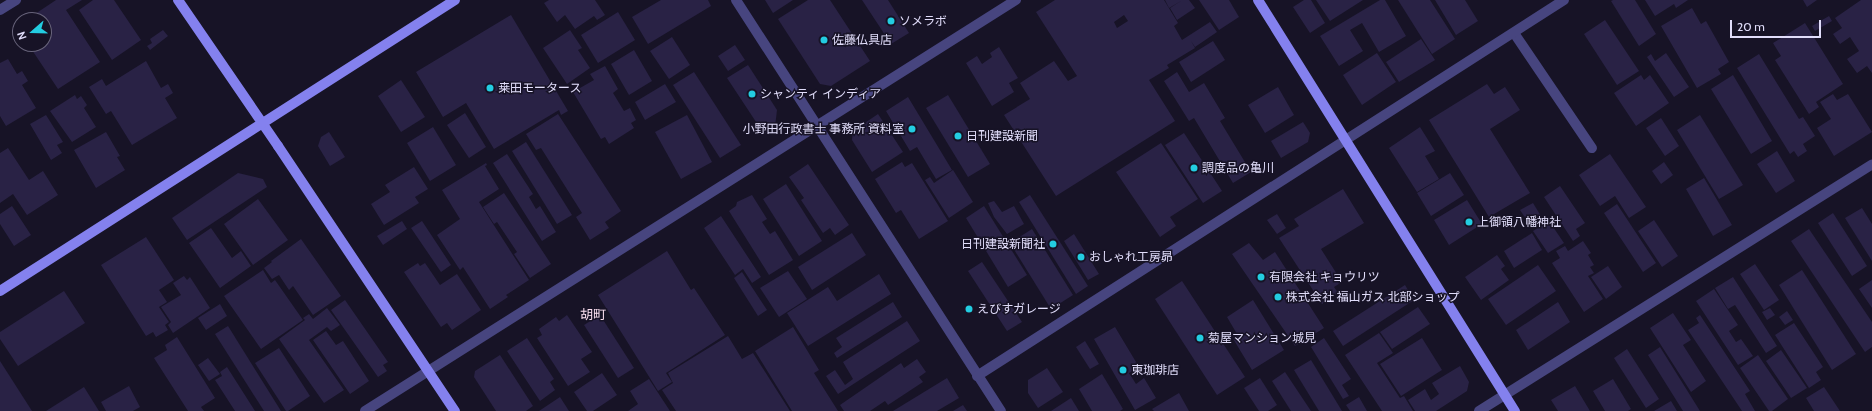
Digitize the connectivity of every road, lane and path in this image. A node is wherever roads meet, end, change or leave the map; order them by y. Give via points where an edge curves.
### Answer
1 (16, 0) edge
2 (178, 0) edge
3 (455, 0) edge
4 (736, 0) edge
5 (1016, 0) edge
6 (1258, 0) edge
7 (1558, 2) edge
8 (0, 10) edge
9 (1514, 33) junction
10 (262, 123) junction
11 (816, 126) junction
12 (1346, 140) junction
13 (1592, 148) dead end
14 (1872, 164) edge
15 (0, 291) edge
16 (428, 370) junction
17 (977, 376) junction
18 (1505, 395) junction
19 (365, 411) edge
20 (455, 411) edge
21 (1001, 411) edge
22 (1479, 411) edge
23 (1515, 411) edge

1 - 8 street
2 - 10 street
3 - 10 street
4 - 11 street
5 - 11 street
6 - 12 street
7 - 9 street
9 - 12 street
9 - 13 street
10 - 15 street
10 - 16 street
11 - 16 street
11 - 17 street
12 - 17 street
12 - 18 street
14 - 18 street
16 - 19 street
16 - 20 street
17 - 21 street
18 - 22 street
18 - 23 street

